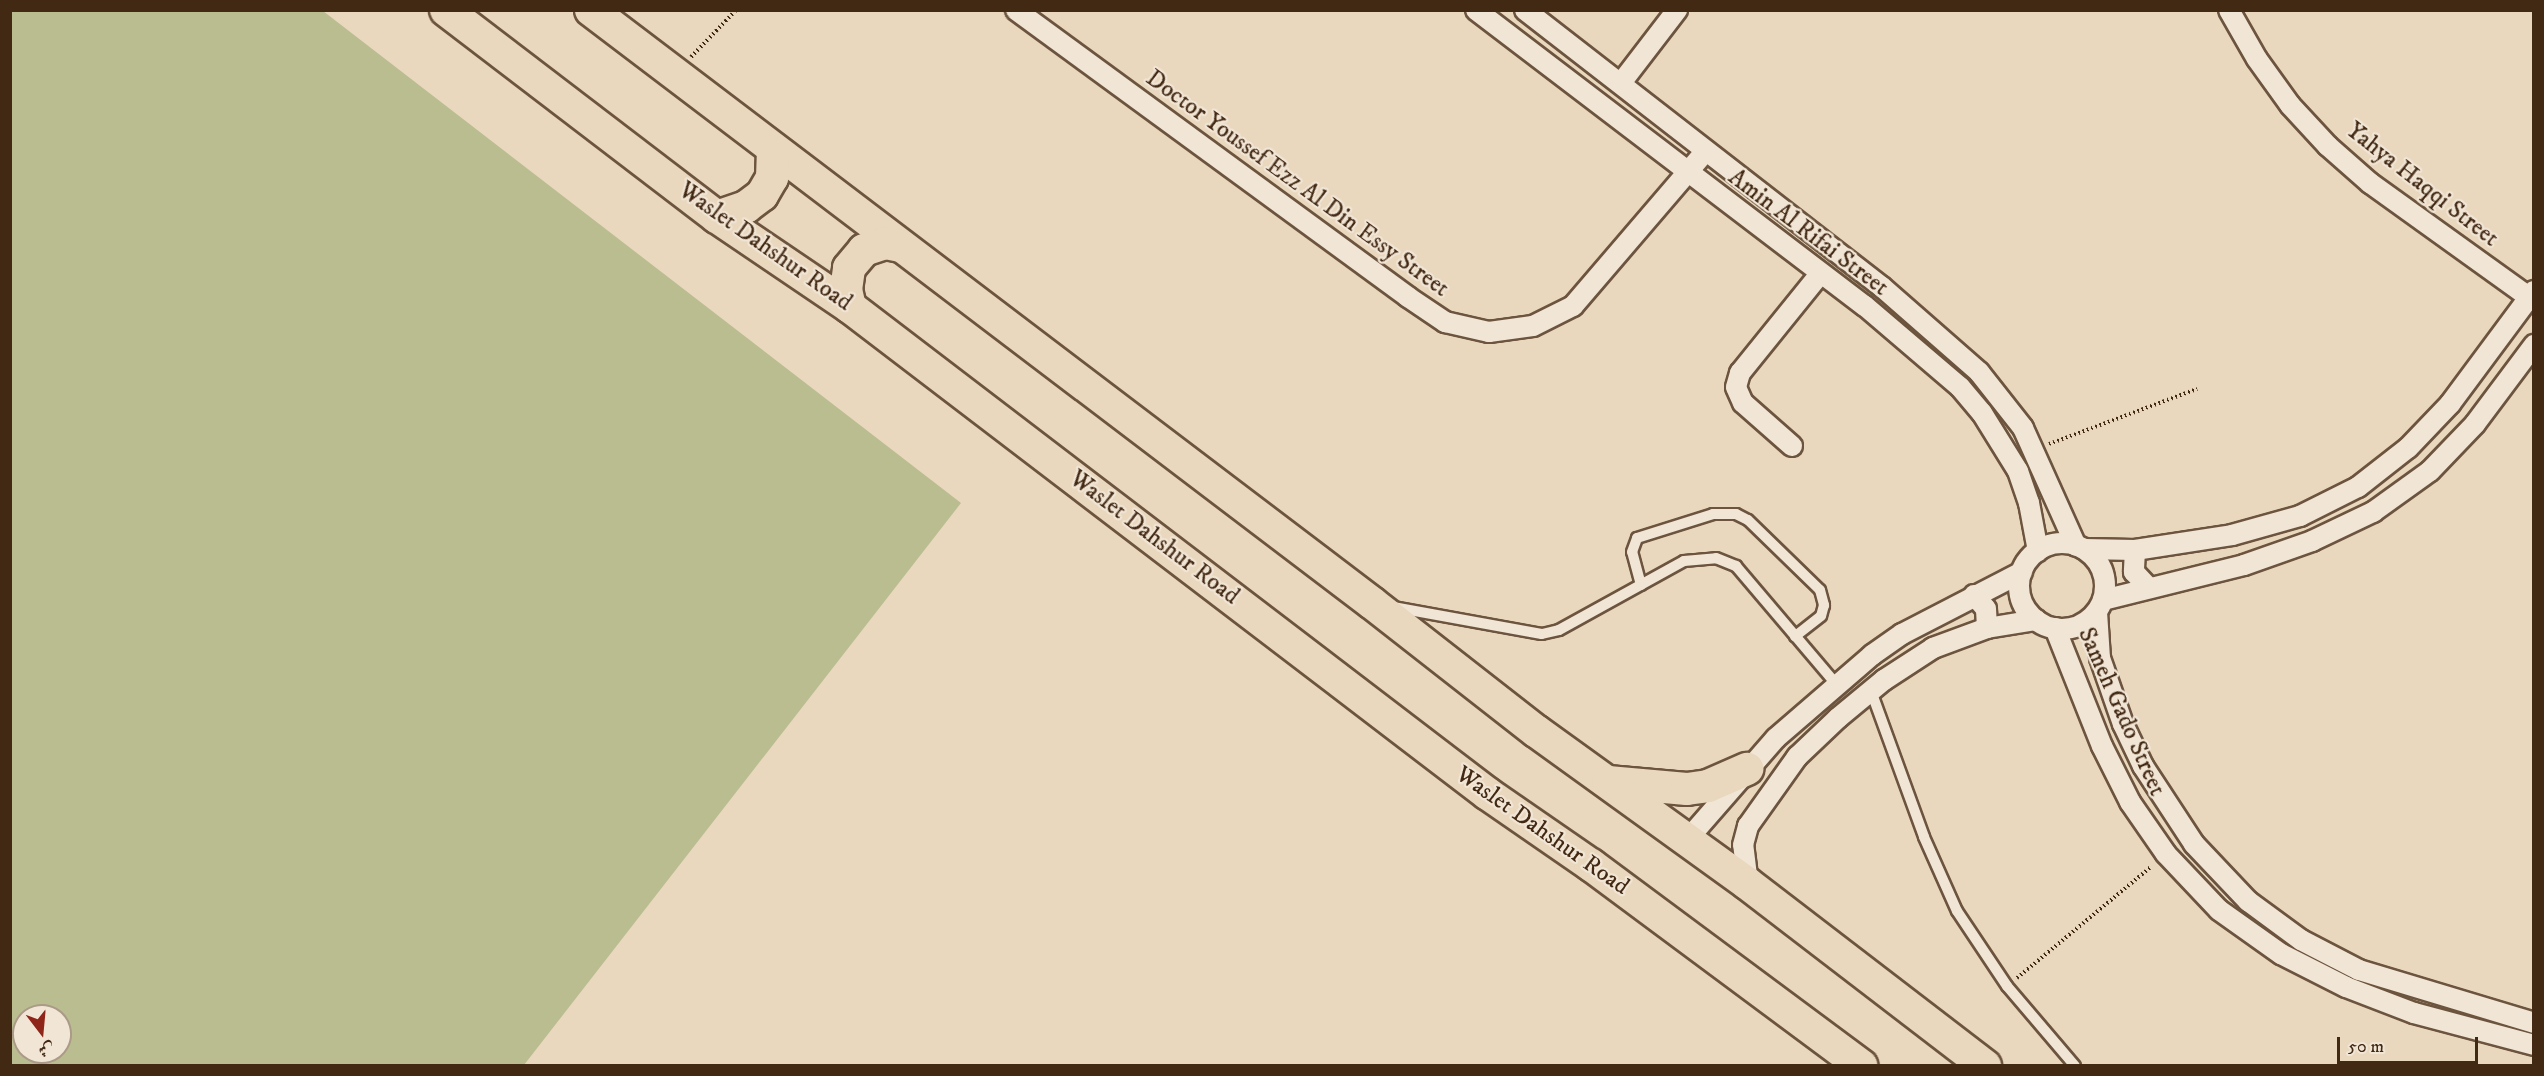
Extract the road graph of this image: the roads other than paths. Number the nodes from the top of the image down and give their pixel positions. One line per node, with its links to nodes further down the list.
1 (446, 10): 12 (main road, Waslet Dahshur Road)
2 (591, 10): 9 (main road)
3 (1016, 10): 11 (street, Doctor Youssef Ezz Al Din Essy Street)
4 (1476, 10): 11 (street, Amin Al Rifai Street)
5 (1525, 10): 8 (street, Amin Al Rifai Street)
6 (1677, 10): 8 (street)
7 (2229, 10): 15 (street, Yahya Haqqi Street)
8 (1621, 83): 10 (street, Amin Al Rifai Street)
9 (773, 151): 12 (main road); 13 (main road)
10 (1706, 151): 11 (street, Doctor Youssef Ezz Al Din Essy Street); 19 (street, Amin Al Rifai Street)
11 (1687, 174): 14 (street, Amin Al Rifai Street)
12 (717, 217): 16 (main road, Waslet Dahshur Road)
13 (900, 246): 16 (main road); 26 (main road)
14 (1820, 274): 18 (street); 21 (street, Amin Al Rifai Street)
15 (2532, 296): 20 (street)
16 (850, 307): 42 (main road, Waslet Dahshur Road)
17 (2534, 345): 24 (street)
18 (1792, 446)
19 (2080, 547): 20 (street); 21 (street); 27 (street)
20 (2135, 550): 24 (street)
21 (2038, 551): 22 (street)
22 (2022, 572): 25 (street); 28 (street)
23 (1641, 585): 26 (lane); 31 (lane); 31 (lane)
24 (2149, 588): 27 (street)
25 (1974, 595): 29 (street); 32 (street)
26 (1372, 603): 37 (main road)
27 (2100, 606): 30 (street); 40 (street, Sameh Gado Street)
28 (2036, 620): 29 (street); 30 (street)
29 (1987, 628): 33 (street)
30 (2055, 628): 41 (street, Sameh Gado Street)
31 (1796, 636): 32 (lane)
32 (1836, 684): 34 (street)
33 (1871, 691): 35 (street); 44 (lane)
34 (1776, 738): 35 (street); 36 (street)
35 (1797, 757): 39 (street)
36 (1747, 769): 37 (main road); 38 (street)
37 (1603, 781): 38 (main road)
38 (1687, 840): 39 (main road)
39 (1748, 884): 43 (main road)
40 (2534, 1023)
41 (2534, 1045)
42 (1862, 1065)
43 (1986, 1065)
44 (2075, 1065)

